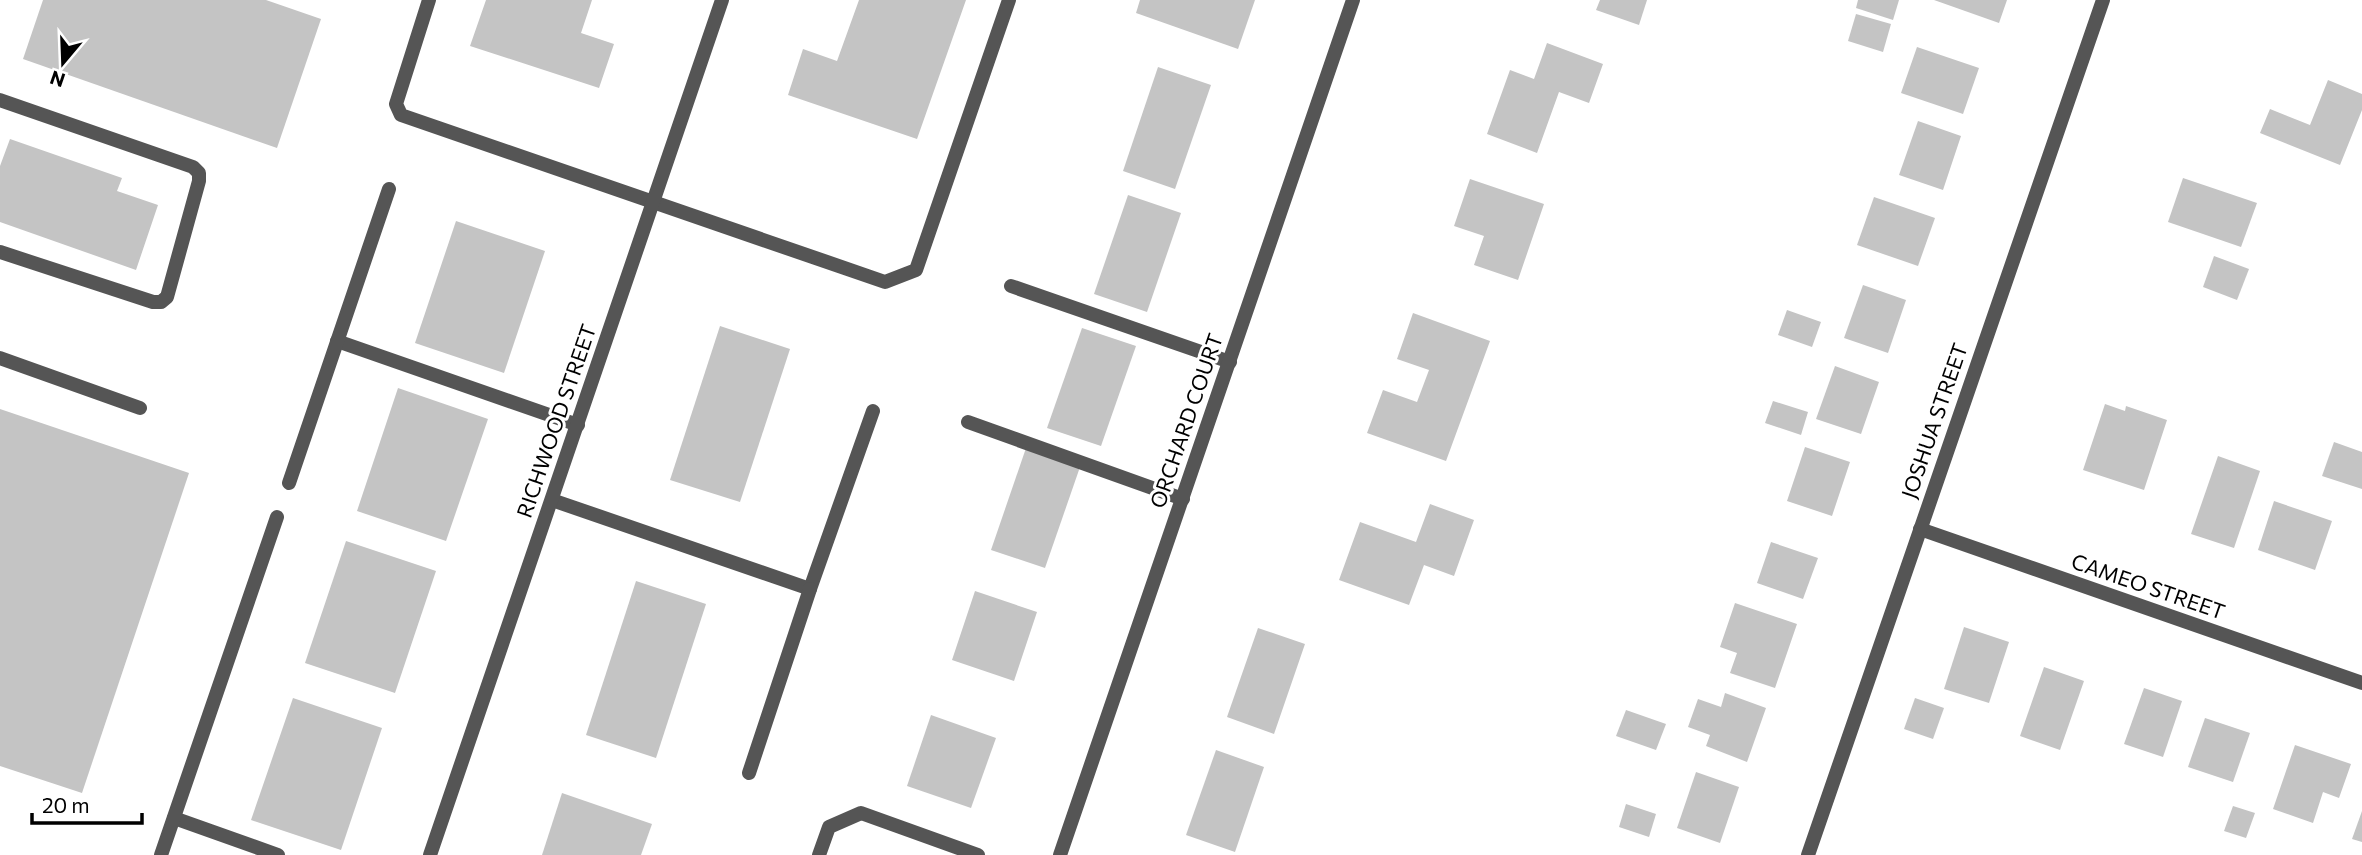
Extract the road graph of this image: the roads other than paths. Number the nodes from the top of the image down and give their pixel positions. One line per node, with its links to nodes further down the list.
1 (429, 0): 8 (street)
2 (722, 0): 8 (street, RICHWOOD STREET)
3 (1009, 0): 8 (street)
4 (1353, 0): 13 (street, ORCHARD COURT)
5 (2103, 0): 22 (street, JOSHUA STREET)
6 (0, 100): 9 (street)
7 (389, 189): 11 (street)
8 (653, 203): 17 (street, RICHWOOD STREET)
9 (0, 252)
10 (1011, 286): 13 (street)
11 (337, 341): 17 (street); 18 (street)
12 (0, 358): 14 (street)
13 (1230, 362): 19 (street, ORCHARD COURT)
14 (140, 408)
15 (873, 411): 23 (street)
16 (968, 422): 19 (street)
17 (578, 425): 20 (street, RICHWOOD STREET)
18 (289, 483)
19 (1182, 499): 32 (street, ORCHARD COURT)
20 (552, 500): 23 (street); 29 (street, RICHWOOD STREET)
21 (277, 517): 26 (street)
22 (1920, 529): 24 (street, CAMEO STREET); 33 (street, JOSHUA STREET)
23 (810, 589): 25 (street)
24 (2362, 683)
25 (749, 773)
26 (174, 818): 27 (street); 28 (street)
27 (161, 855)
28 (278, 855)
29 (430, 855)
30 (819, 855): 31 (street)
31 (978, 855)
32 (1060, 855)
33 (1808, 855)

